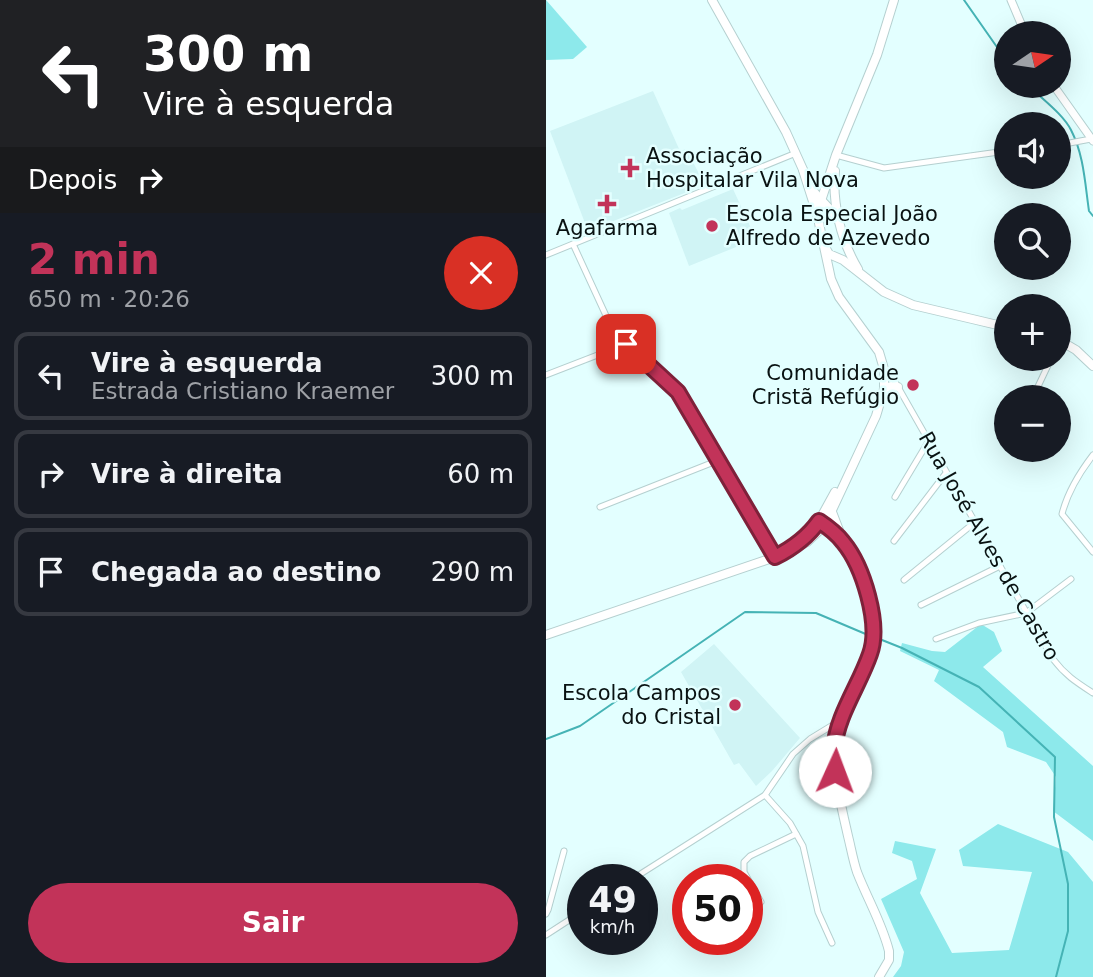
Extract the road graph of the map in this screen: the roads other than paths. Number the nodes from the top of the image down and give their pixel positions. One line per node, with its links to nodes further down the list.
1 (712, 0): 8 (main road)
2 (894, 0): 10 (main road)
3 (1011, 0): 4 (street)
4 (1021, 21)
5 (1062, 98): 6 (street)
6 (1092, 140): 7 (street)
7 (1071, 143)
8 (796, 153): 11 (main road); 16 (street)
9 (994, 153): 10 (street)
10 (836, 155): 12 (main road); 14 (main road)
11 (803, 170): 12 (main road); 13 (main road)
12 (821, 200): 13 (main road); 14 (main road)
13 (817, 214): 17 (main road)
14 (839, 221): 15 (main road)
15 (844, 240): 19 (main road); 21 (main road)
16 (573, 244): 18 (street); 23 (street)
17 (824, 245): 19 (main road); 20 (main road)
18 (546, 255)
19 (838, 257): 20 (main road); 21 (main road)
20 (828, 270): 26 (main road)
21 (861, 274): 22 (main road)
22 (994, 324)
23 (626, 344): 27 (street); 32 (street)
24 (1071, 347): 25 (main road)
25 (1093, 366)
26 (885, 373): 28 (street, Rua José Alves de Castro); 29 (main road)
27 (546, 375)
28 (898, 387): 29 (main road); 30 (street, Rua José Alves de Castro)
29 (884, 389): 33 (main road)
30 (928, 442): 34 (street, Rua José Alves de Castro); 35 (street)
31 (1093, 455): 45 (street)
32 (719, 460): 36 (street); 46 (street)
33 (852, 465): 37 (main road); 38 (main road)
34 (946, 473): 39 (street, Rua José Alves de Castro); 41 (street)
35 (895, 497)
36 (600, 507)
37 (832, 512): 38 (main road); 43 (main road)
38 (822, 523): 40 (main road); 42 (main road); 44 (main road)
39 (974, 523): 47 (street, Rua José Alves de Castro); 49 (street)
40 (838, 536): 42 (main road); 43 (main road)
41 (894, 541)
42 (807, 542): 44 (main road)
43 (845, 544): 55 (main road)
44 (794, 547): 46 (main road)
45 (1093, 552)
46 (775, 557): 52 (main road)
47 (1000, 566): 50 (street); 51 (street, Rua José Alves de Castro)
48 (1071, 579): 51 (street)
49 (904, 580)
50 (921, 605)
51 (1026, 613): 53 (street); 54 (street, Rua José Alves de Castro)
52 (546, 635)
53 (936, 639)
54 (1093, 693)
55 (841, 720): 56 (street); 65 (main road)
56 (765, 795): 57 (street); 59 (street)
57 (796, 834): 60 (street); 64 (street)
58 (564, 851): 61 (street)
59 (656, 864)
60 (744, 864)
61 (546, 914)
62 (567, 921): 63 (street)
63 (546, 934)
64 (832, 943)
65 (878, 977)

